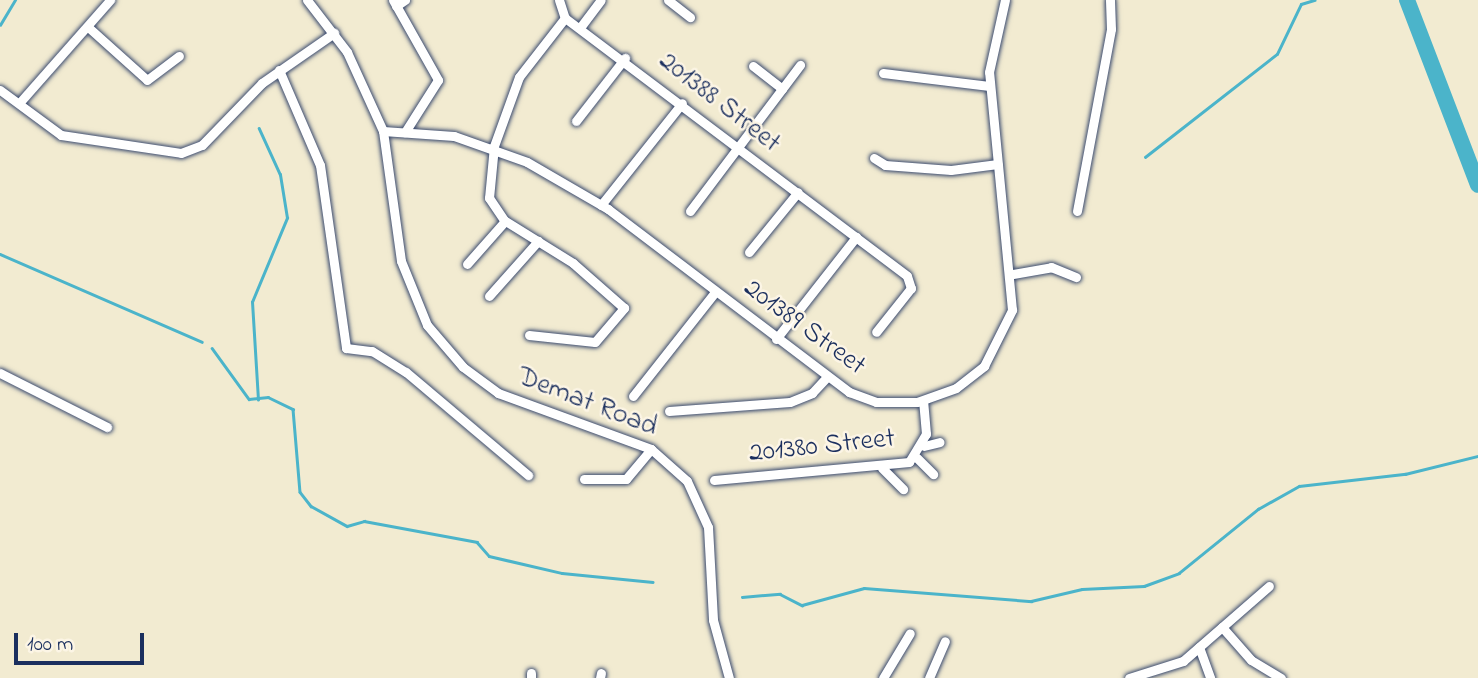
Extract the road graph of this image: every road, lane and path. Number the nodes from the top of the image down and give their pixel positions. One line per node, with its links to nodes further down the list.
1 (110, 0): 13 (street)
2 (307, 0): 14 (street, Demat Road)
3 (405, 0): 9 (street)
4 (559, 0): 11 (street)
5 (601, 0): 12 (street)
6 (668, 0): 10 (street)
7 (1005, 0): 21 (street, 201389 Street)
8 (1110, 0): 36 (street)
9 (394, 3): 28 (street)
10 (690, 17)
11 (565, 18): 12 (street, 201388 Street); 29 (street)
12 (582, 25): 16 (street, 201388 Street)
13 (88, 27): 15 (street); 24 (street)
14 (334, 33): 19 (street); 27 (street, Demat Road)
15 (178, 56)
16 (625, 58): 25 (street, 201388 Street); 26 (street)
17 (800, 65): 22 (street)
18 (753, 66): 22 (street)
19 (279, 70): 24 (street); 61 (street)
20 (883, 73): 21 (street)
21 (989, 86): 32 (street, 201389 Street)
22 (782, 89): 30 (street)
23 (0, 90): 24 (street)
24 (21, 100)
25 (682, 103): 30 (street, 201388 Street); 34 (street)
26 (576, 121)
27 (383, 131): 28 (street, 201389 Street); 57 (street, Demat Road)
28 (405, 132): 29 (street, 201389 Street)
29 (494, 146): 34 (street, 201389 Street); 37 (street)
30 (740, 147): 33 (street, 201388 Street); 35 (street)
31 (874, 158): 32 (street)
32 (998, 164): 42 (street, 201389 Street)
33 (798, 192): 38 (street, 201388 Street); 40 (street)
34 (601, 205): 44 (street, 201389 Street)
35 (690, 211)
36 (1077, 211)
37 (505, 221): 39 (street); 41 (street)
38 (856, 237): 46 (street, 201388 Street); 48 (street)
39 (538, 241): 45 (street); 47 (street)
40 (750, 252)
41 (467, 264)
42 (1013, 274): 43 (street); 52 (street, 201389 Street)
43 (1076, 277)
44 (715, 292): 48 (street, 201389 Street); 51 (street)
45 (489, 296)
46 (876, 332)
47 (529, 335)
48 (776, 339): 50 (street, 201389 Street)
49 (0, 373): 54 (street)
50 (827, 377): 52 (street, 201389 Street); 53 (street)
51 (633, 396)
52 (923, 401): 56 (street, 201380 Street)
53 (669, 411)
54 (107, 426)
55 (940, 442): 56 (street)
56 (923, 446): 58 (street, 201380 Street)
57 (651, 449): 62 (street); 71 (street, Demat Road)
58 (917, 458): 59 (street, 201380 Street); 60 (street)
59 (881, 468): 63 (street, 201380 Street); 64 (street)
60 (933, 474)
61 (528, 475)
62 (584, 479)
63 (714, 480)
64 (903, 489)
65 (1269, 586): 66 (street)
66 (1222, 627): 69 (street); 76 (street)
67 (910, 633): 72 (street)
68 (945, 642): 73 (street)
69 (1199, 647): 70 (street); 75 (street)
70 (1143, 676): 74 (street)
71 (729, 678)
72 (883, 678)
73 (929, 678)
74 (1129, 678)
75 (1210, 678)
76 (1281, 678)

